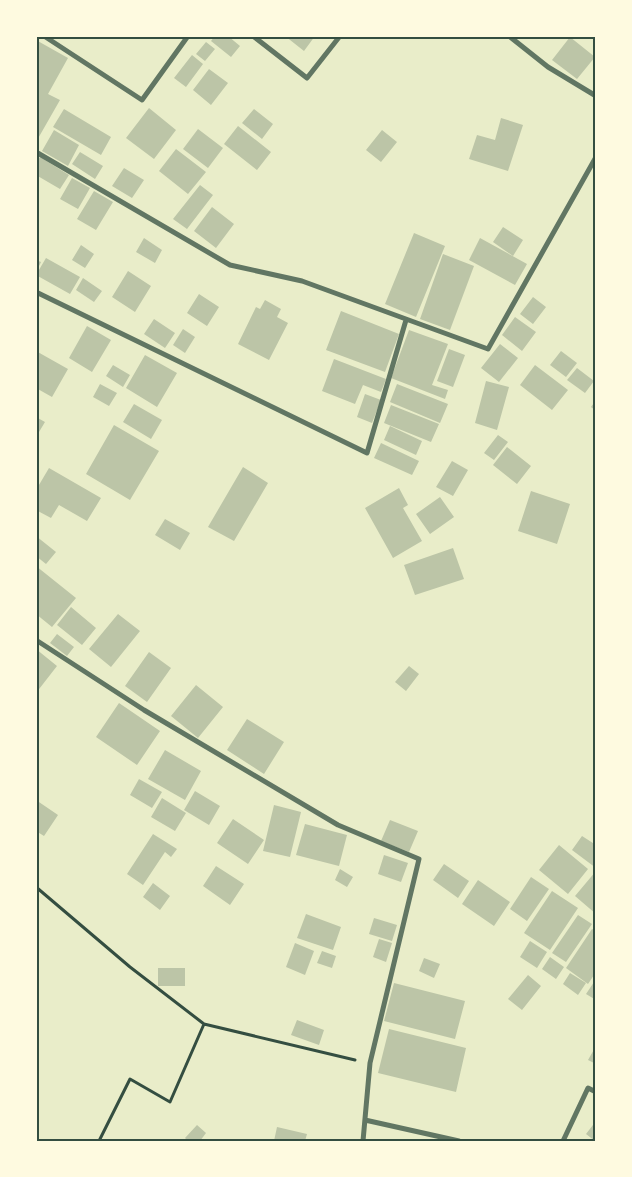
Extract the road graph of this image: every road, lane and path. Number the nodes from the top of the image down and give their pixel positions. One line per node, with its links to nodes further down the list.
1 (44, 36): 2 (street)
2 (188, 36)
3 (253, 36): 4 (street)
4 (340, 36)
5 (509, 36): 6 (street)
6 (596, 96)
7 (36, 152): 10 (street)
8 (596, 157): 10 (street)
9 (36, 292): 10 (street)
10 (406, 320)
11 (36, 640): 14 (street)
12 (36, 887): 13 (path)
13 (204, 1024): 14 (path); 17 (path)
14 (370, 1063): 16 (street)
15 (596, 1092): 20 (street)
16 (365, 1120): 18 (street); 19 (street)
17 (99, 1141)
18 (363, 1141)
19 (459, 1141)
20 (563, 1141)

